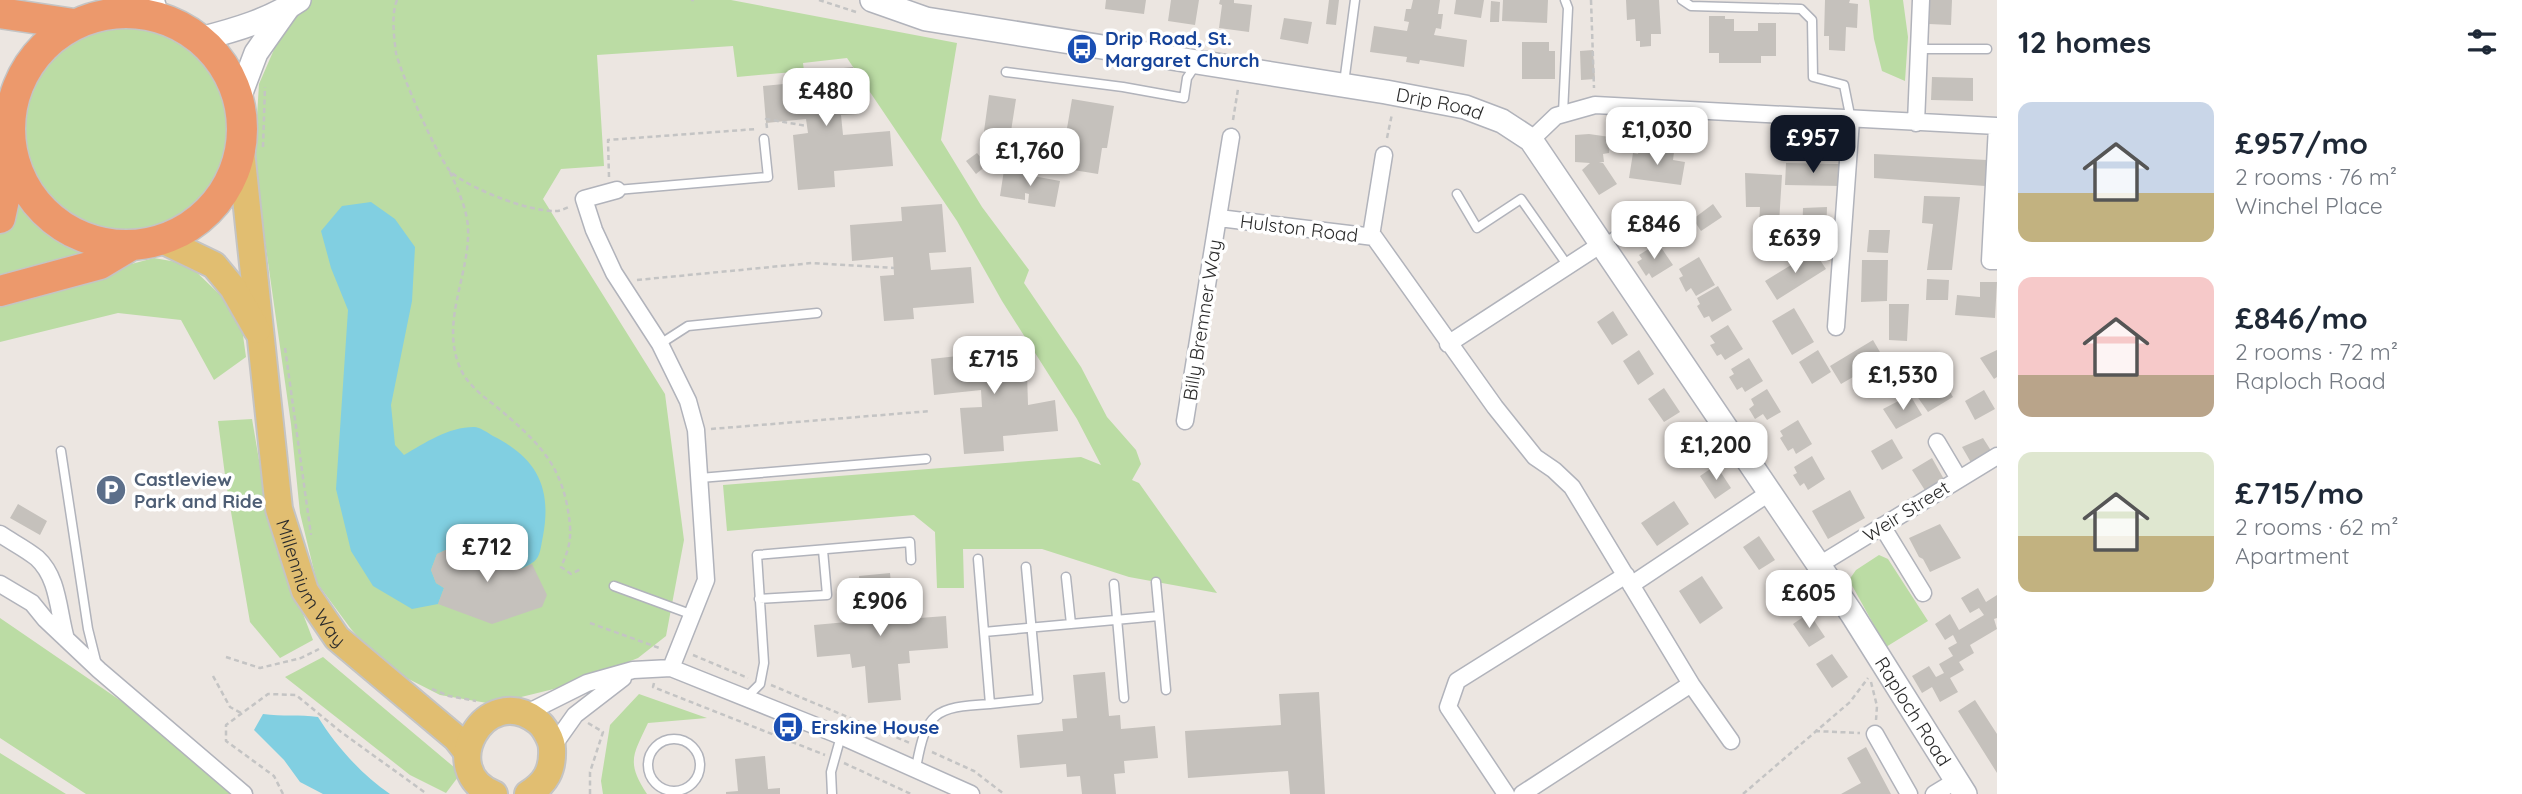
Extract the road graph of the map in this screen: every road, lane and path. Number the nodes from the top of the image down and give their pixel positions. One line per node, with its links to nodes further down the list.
1 (397, 0): 37 (path)
2 (872, 0): 17 (street, Drip Road)
3 (1355, 0): 21 (lane)
4 (1565, 0): 26 (lane)
5 (1591, 0): 25 (path)
6 (1682, 0): 9 (lane)
7 (1921, 0): 15 (street)
8 (293, 4): 14 (street); 23 (street)
9 (1801, 5): 27 (lane)
10 (120, 6): 11 (highway); 13 (highway)
11 (158, 9): 14 (highway)
12 (0, 13): 13 (highway)
13 (74, 24): 24 (highway)
14 (200, 38): 23 (highway)
15 (1919, 49): 16 (lane); 28 (street)
16 (1987, 49)
17 (1197, 63): 18 (street, Drip Road); 19 (lane)
18 (1241, 70): 21 (street, Drip Road); 31 (path)
19 (1006, 72)
20 (266, 83): 34 (path)
21 (1344, 86): 22 (street, Drip Road)
22 (1396, 94): 33 (street, Drip Road); 35 (path)
23 (239, 98): 34 (highway)
24 (5, 101): 36 (highway)
25 (1595, 105): 26 (street); 27 (street)
26 (1563, 113): 33 (street)
27 (1851, 120): 28 (street); 54 (street)
28 (1916, 122): 30 (street)
29 (807, 126): 38 (path)
30 (1997, 126): 48 (street)
31 (1231, 137): 43 (street, Billy Bremner Way)
32 (764, 139): 38 (lane)
33 (1531, 140): 46 (street, Raploch Road)
34 (252, 153): 45 (highway); 55 (main road, Millennium Way)
35 (1384, 155): 44 (street)
36 (13, 158): 42 (highway); 47 (highway)
37 (450, 172): 40 (path); 76 (path)
38 (613, 190): 40 (street)
39 (1457, 194): 49 (lane)
40 (584, 199): 51 (street)
41 (1644, 215): 46 (lane)
42 (0, 218)
43 (1219, 218): 44 (street, Hulston Road); 59 (street, Billy Bremner Way)
44 (1371, 236): 57 (street, Hulston Road)
45 (162, 240): 47 (highway); 55 (main road, Millennium Way)
46 (1600, 245): 49 (street); 67 (street, Raploch Road)
47 (130, 246): 52 (highway)
48 (1997, 261)
49 (1568, 266): 57 (street)
50 (894, 268): 51 (path)
51 (620, 282): 56 (street)
52 (0, 291)
53 (817, 313): 56 (lane)
54 (1836, 327)
55 (274, 342): 70 (path); 92 (main road, Millennium Way)
56 (660, 344): 60 (street)
57 (1448, 344): 78 (street, Hulston Road)
58 (931, 411): 60 (path)
59 (1185, 421)
60 (696, 430): 65 (street)
61 (1937, 442): 66 (street, Weir Street)
62 (61, 451): 97 (lane)
63 (1997, 456): 66 (street, Weir Street)
64 (926, 459): 65 (lane)
65 (700, 478): 85 (street)
66 (1959, 479): 68 (street, Weir Street)
67 (1769, 493): 74 (street, Raploch Road); 78 (street)
68 (1882, 526): 74 (street, Weir Street); 83 (street)
69 (0, 534): 93 (street)
70 (313, 544)
71 (823, 550): 73 (lane); 84 (lane); 84 (lane)
72 (978, 559): 91 (lane)
73 (911, 560)
74 (1819, 565): 119 (street, Raploch Road)
75 (1026, 567): 90 (lane)
76 (581, 569)
77 (1066, 577): 89 (lane)
78 (1629, 580): 101 (street, Hulston Road); 130 (street)
79 (1156, 582): 86 (lane)
80 (0, 584): 93 (street)
81 (1114, 584): 87 (lane)
82 (614, 586): 85 (lane)
83 (1923, 593)
84 (759, 599): 100 (lane)
85 (693, 615): 94 (street)
86 (1159, 616): 87 (lane); 102 (lane)
87 (1117, 620): 89 (lane); 105 (lane)
88 (590, 623): 94 (path)
89 (1070, 624): 90 (lane)
90 (1031, 627): 91 (lane); 106 (lane)
91 (984, 632): 106 (lane)
92 (337, 639): 95 (path); 103 (main road, Millennium Way)
93 (67, 641): 97 (street)
94 (678, 651): 96 (street); 100 (path)
95 (226, 657)
96 (665, 668): 98 (street); 104 (street); 116 (path)
97 (99, 670): 122 (street)
98 (633, 670): 109 (street); 118 (street)
99 (214, 676): 108 (path)
100 (760, 684): 104 (lane); 114 (path)
101 (1691, 684): 113 (street, Hulston Road); 131 (street)
102 (1166, 690)
103 (421, 695): 107 (path); 107 (main road, Millennium Way); 115 (main road, Millennium Way)
104 (746, 698): 112 (street)
105 (1124, 698)
106 (990, 704): 114 (lane)
107 (483, 712): 109 (main road); 115 (main road)
108 (240, 713): 123 (path); 124 (path)
109 (525, 714): 118 (main road)
110 (1815, 731): 111 (path); 111 (path); 132 (path)
111 (1875, 734): 133 (street)
112 (841, 736): 116 (lane); 117 (street)
113 (1731, 741)
114 (920, 747): 117 (lane); 129 (path)
115 (467, 752): 120 (main road)
116 (834, 759): 126 (lane); 127 (path)
117 (916, 768): 128 (street)
118 (554, 770): 125 (main road)
119 (1961, 787): 134 (street)
120 (479, 789)
121 (669, 792): 121 (lane)
122 (244, 794)
123 (283, 794)
124 (427, 794)
125 (528, 794)
126 (832, 794)
127 (911, 794)
128 (971, 794)
129 (1004, 794)
130 (1506, 794)
131 (1522, 794)
132 (1743, 794)
133 (1909, 794)
134 (1934, 794)

